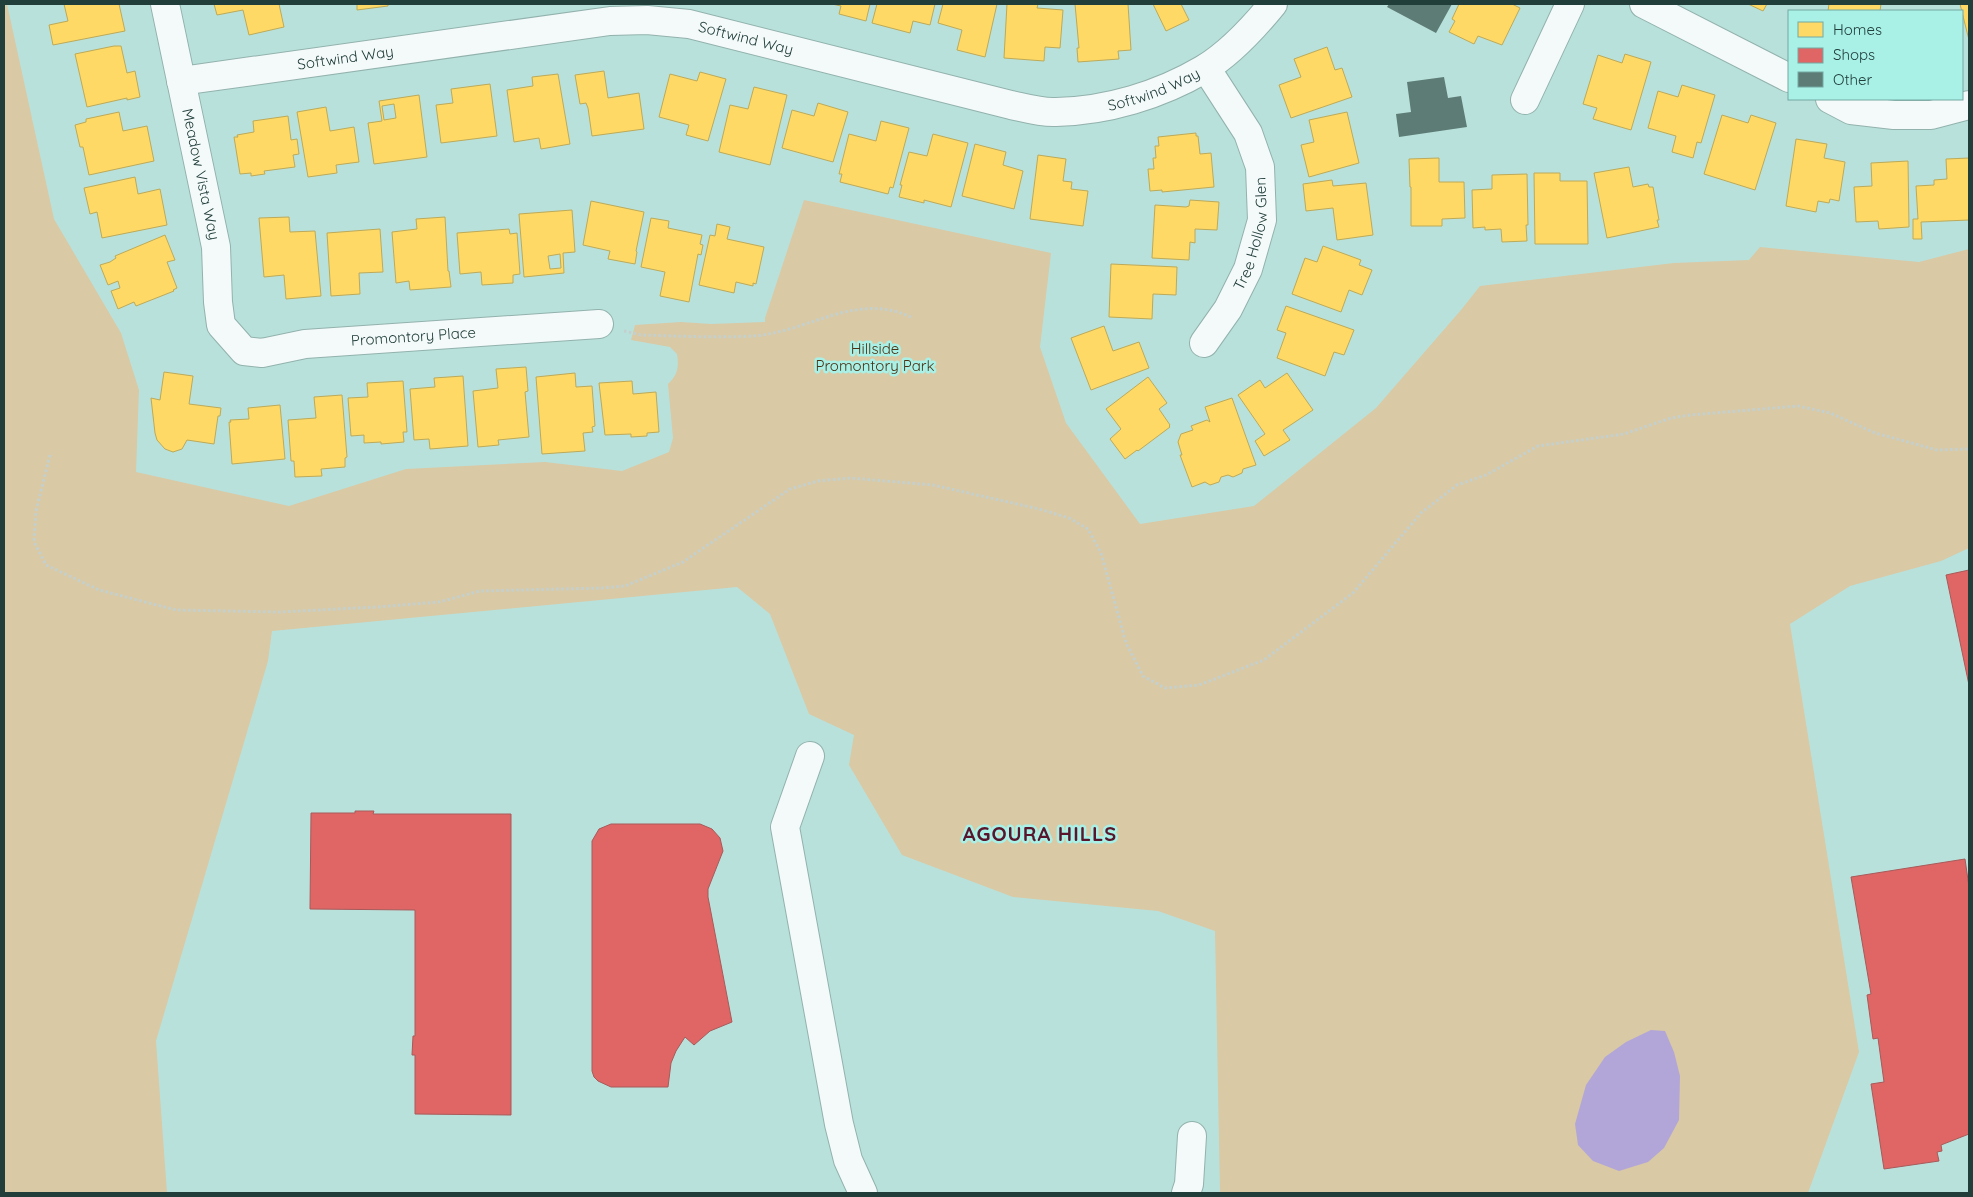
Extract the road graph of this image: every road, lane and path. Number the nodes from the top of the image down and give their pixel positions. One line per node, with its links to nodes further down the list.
1 (165, 4): 7 (street, Meadow Vista Way)
2 (1273, 4): 5 (street, Softwind Way)
3 (1570, 4): 8 (street)
4 (1644, 4): 6 (street)
5 (1206, 68): 7 (street, Softwind Way); 14 (street, Tree Hollow Glen)
6 (1788, 77)
7 (181, 81): 13 (street, Meadow Vista Way)
8 (1524, 100)
9 (1832, 100): 10 (street)
10 (1969, 105)
11 (911, 317): 12 (path)
12 (599, 324): 13 (street, Promontory Place)
13 (234, 341)
14 (1204, 343)
15 (1969, 449): 16 (path)
16 (50, 455)
17 (810, 756): 19 (street)
18 (1192, 1136): 20 (street)
19 (863, 1193)
20 (1186, 1193)

